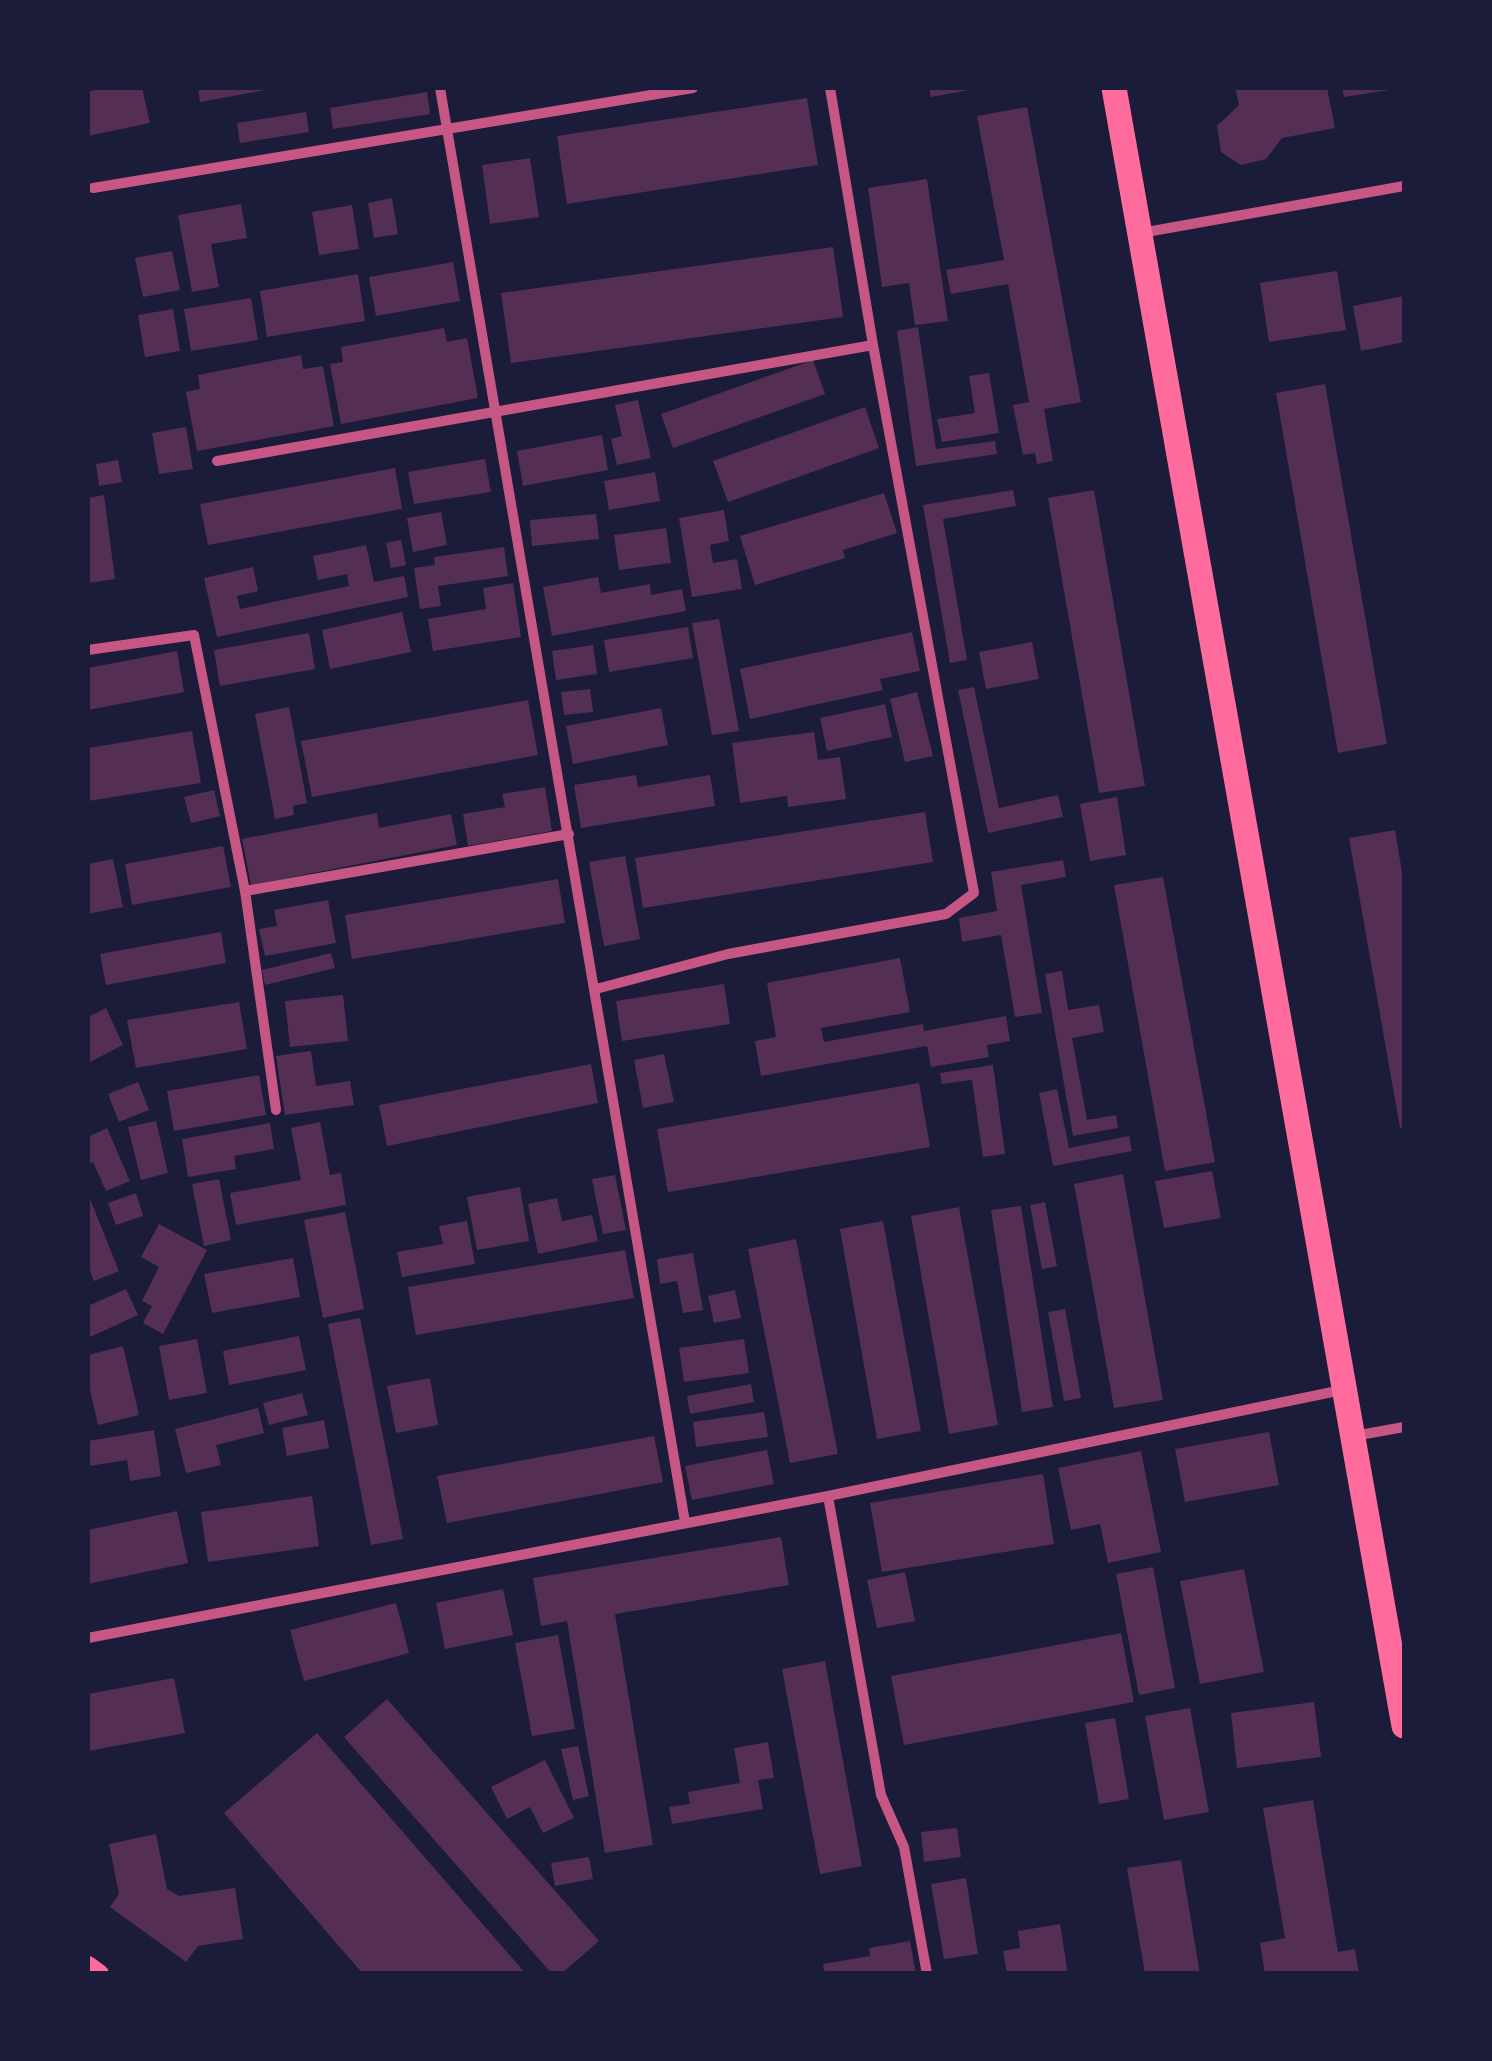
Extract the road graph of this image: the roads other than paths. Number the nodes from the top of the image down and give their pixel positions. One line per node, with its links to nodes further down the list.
1 (440, 88): 5 (street)
2 (693, 88): 5 (street)
3 (830, 88): 9 (street)
4 (1114, 88): 8 (main road)
5 (446, 129): 7 (street); 10 (street)
6 (1404, 186): 8 (street)
7 (93, 188)
8 (1140, 233): 17 (main road)
9 (873, 345): 10 (street); 15 (street)
10 (494, 413): 11 (street); 13 (street)
11 (217, 461)
12 (88, 650): 14 (street)
13 (568, 834): 14 (street); 15 (street)
14 (244, 891): 16 (street)
15 (596, 989): 21 (street)
16 (276, 1110)
17 (1344, 1389): 19 (main road); 20 (street)
18 (1404, 1427): 19 (street)
19 (1353, 1436): 23 (main road)
20 (828, 1496): 21 (street); 26 (street)
21 (685, 1522): 22 (street)
22 (88, 1638)
23 (1404, 1726)
24 (88, 1966): 25 (main road)
25 (99, 1974)
26 (928, 1974)

